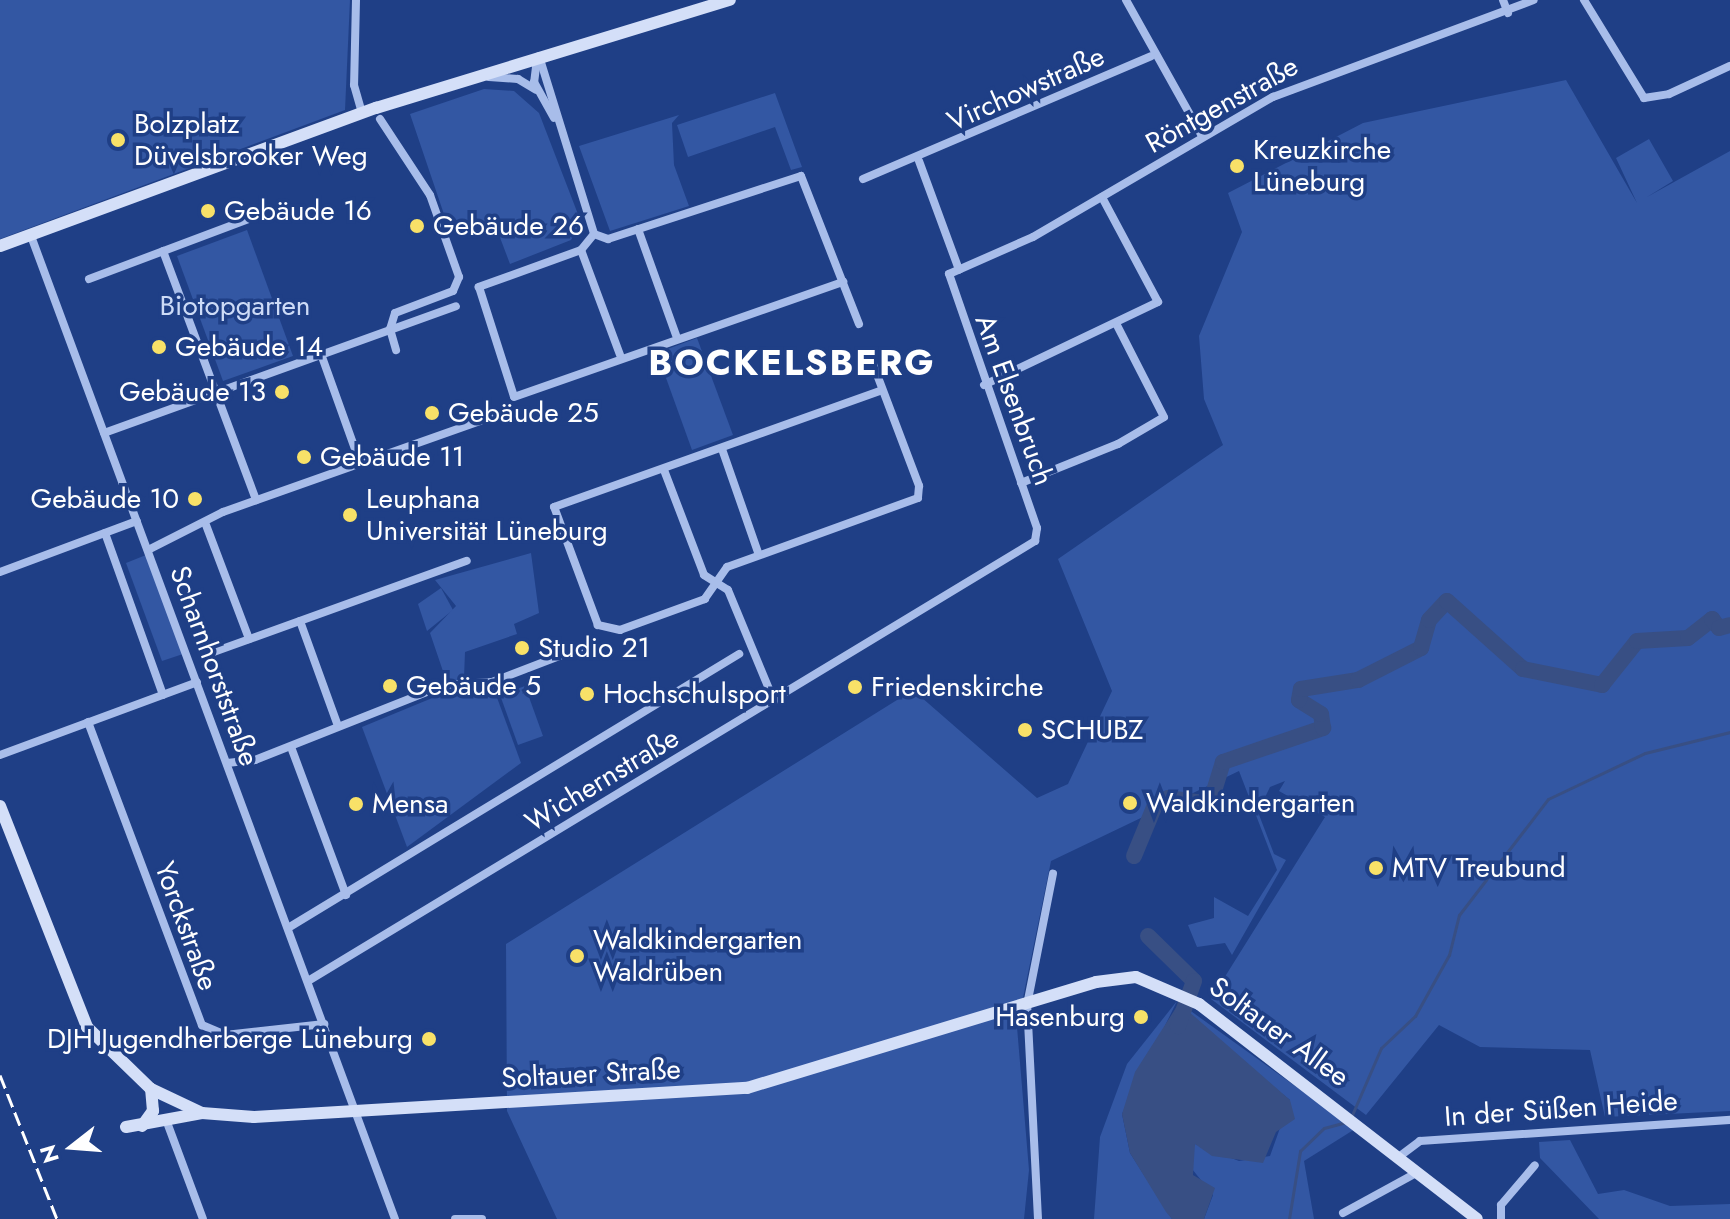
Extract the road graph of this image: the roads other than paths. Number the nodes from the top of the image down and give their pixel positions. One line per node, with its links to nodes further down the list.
1 (730, 0): 8 (street)
2 (1126, 0): 9 (street)
3 (1503, 0): 7 (street)
4 (1534, 0): 7 (street, Röntgenstraße)
5 (1584, 0): 10 (street)
6 (357, 2): 13 (street)
7 (1508, 13): 16 (street, Röntgenstraße)
8 (539, 56): 11 (street); 12 (street); 15 (street)
9 (1151, 56): 16 (street); 17 (street, Virchowstraße)
10 (1730, 66)
11 (473, 76): 12 (street); 13 (street)
12 (539, 93): 15 (street)
13 (362, 113): 23 (street)
14 (380, 119): 31 (street)
15 (561, 129): 22 (street)
16 (1202, 136): 19 (street, Röntgenstraße)
17 (919, 161): 18 (street, Virchowstraße); 27 (street)
18 (863, 179)
19 (1102, 197): 27 (street, Röntgenstraße); 35 (street)
20 (257, 216): 26 (street)
21 (638, 229): 22 (street); 30 (street); 37 (street)
22 (594, 234): 25 (street)
23 (31, 236): 24 (street); 46 (street, Scharnhorststraße)
24 (0, 246)
25 (581, 250): 32 (street); 40 (street)
26 (163, 251): 28 (street); 44 (street)
27 (959, 270): 29 (street, Röntgenstraße)
28 (89, 279)
29 (947, 280): 42 (street, Am Elsenbruch)
30 (843, 282): 34 (street); 37 (street)
31 (458, 285): 32 (street); 36 (street)
32 (479, 287): 40 (street)
33 (456, 306): 36 (street)
34 (859, 324)
35 (1117, 325): 42 (street); 50 (street)
36 (390, 329): 38 (street); 39 (street)
37 (676, 335): 40 (street)
38 (396, 350)
39 (321, 354): 44 (street); 48 (street)
40 (620, 355)
41 (870, 356): 43 (street)
42 (984, 385): 50 (street, Am Elsenbruch)
43 (882, 390): 47 (street); 57 (street)
44 (215, 392): 46 (street); 51 (street)
45 (502, 413): 48 (street)
46 (104, 433): 52 (street, Scharnhorststraße)
47 (722, 449): 49 (street); 57 (street)
48 (360, 463): 51 (street)
49 (664, 470): 60 (street); 60 (street)
50 (1021, 483): 55 (street, Am Elsenbruch)
51 (256, 500): 53 (street)
52 (137, 521): 54 (street); 56 (street, Scharnhorststraße)
53 (206, 525): 56 (street); 62 (street)
54 (105, 533): 59 (street); 67 (street, Scharnhorststraße)
55 (1038, 536): 68 (street, Wichernstraße)
56 (148, 550): 66 (street, Scharnhorststraße)
57 (759, 555): 60 (street)
58 (467, 561): 61 (street)
59 (0, 572)
60 (716, 583): 68 (street)
61 (300, 621): 62 (street); 70 (street)
62 (249, 639): 64 (street)
63 (588, 645): 70 (street)
64 (208, 654)
65 (739, 654): 76 (street)
66 (197, 682): 67 (street); 73 (street, Scharnhorststraße)
67 (163, 695): 69 (street)
68 (774, 701): 78 (street, Wichernstraße)
69 (88, 722): 72 (street); 80 (street, Yorckstraße)
70 (338, 726): 71 (street)
71 (291, 747): 73 (street); 76 (street)
72 (0, 755)
73 (227, 763): 77 (street, Scharnhorststraße)
74 (0, 806): 81 (street)
75 (1053, 874): 79 (street)
76 (346, 895): 77 (street)
77 (288, 928): 78 (street, Scharnhorststraße)
78 (308, 981): 80 (street, Scharnhorststraße)
79 (1027, 1005): 83 (street, Soltauer Straße); 89 (street, Soltauer Allee); 97 (street)
80 (324, 1024): 83 (street, Scharnhorststraße)
81 (151, 1089): 82 (street); 86 (street)
82 (184, 1107): 84 (street); 86 (street, Soltauer Straße); 87 (street)
83 (356, 1111): 84 (street, Soltauer Straße); 94 (street, Scharnhorststraße)
84 (202, 1113): 87 (street, Soltauer Straße)
85 (1730, 1120): 89 (street, In der Süßen Heide)
86 (143, 1124): 87 (street, Soltauer Straße); 88 (street, Soltauer Straße)
87 (173, 1124): 93 (street)
88 (126, 1127)
89 (1400, 1156): 91 (street, Soltauer Allee)
90 (1535, 1165): 99 (street)
91 (1419, 1171): 92 (street); 98 (street, Soltauer Allee)
92 (1343, 1213)
93 (203, 1219)
94 (395, 1219)
95 (455, 1219): 96 (street)
96 (482, 1219)
97 (1038, 1219)
98 (1477, 1219)
99 (1501, 1219)

